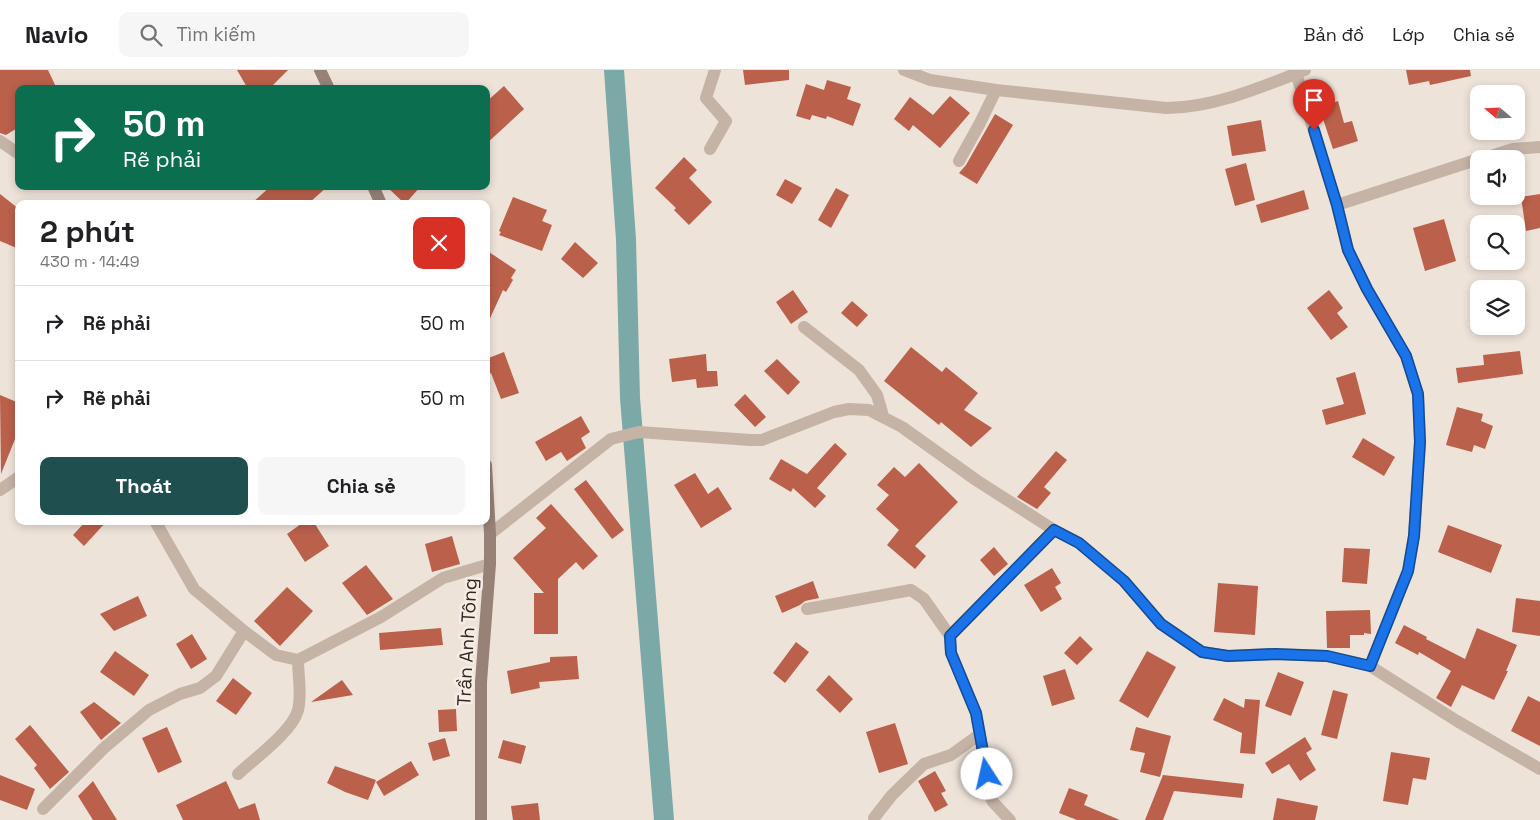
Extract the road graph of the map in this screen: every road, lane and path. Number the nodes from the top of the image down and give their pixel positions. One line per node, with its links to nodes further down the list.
1 (320, 70): 5 (street)
2 (715, 70): 9 (street)
3 (904, 70): 6 (street)
4 (1299, 71): 6 (street); 14 (street)
5 (327, 85)
6 (996, 90): 12 (street)
7 (0, 141): 11 (street)
8 (1540, 147): 10 (street)
9 (710, 149)
10 (1507, 150)
11 (15, 151)
12 (959, 161)
13 (1470, 162): 14 (street)
14 (1337, 205): 28 (street)
15 (804, 327): 16 (street)
16 (883, 416): 21 (street); 22 (street)
17 (15, 480): 18 (street)
18 (0, 490)
19 (157, 525): 25 (street)
20 (489, 525): 22 (street, Trần Anh Tông)
21 (1054, 530): 26 (street); 28 (street)
22 (490, 534): 23 (street, Trần Anh Tông)
23 (490, 564): 27 (street); 34 (street, Trần Anh Tông)
24 (807, 609): 26 (street)
25 (244, 631): 27 (street); 32 (street)
26 (950, 636): 29 (street)
27 (298, 660): 31 (street)
28 (1370, 666): 30 (street)
29 (980, 734): 33 (street); 35 (street)
30 (1540, 769)
31 (238, 774)
32 (43, 809)
33 (874, 818)
34 (481, 820)
35 (1010, 820)

